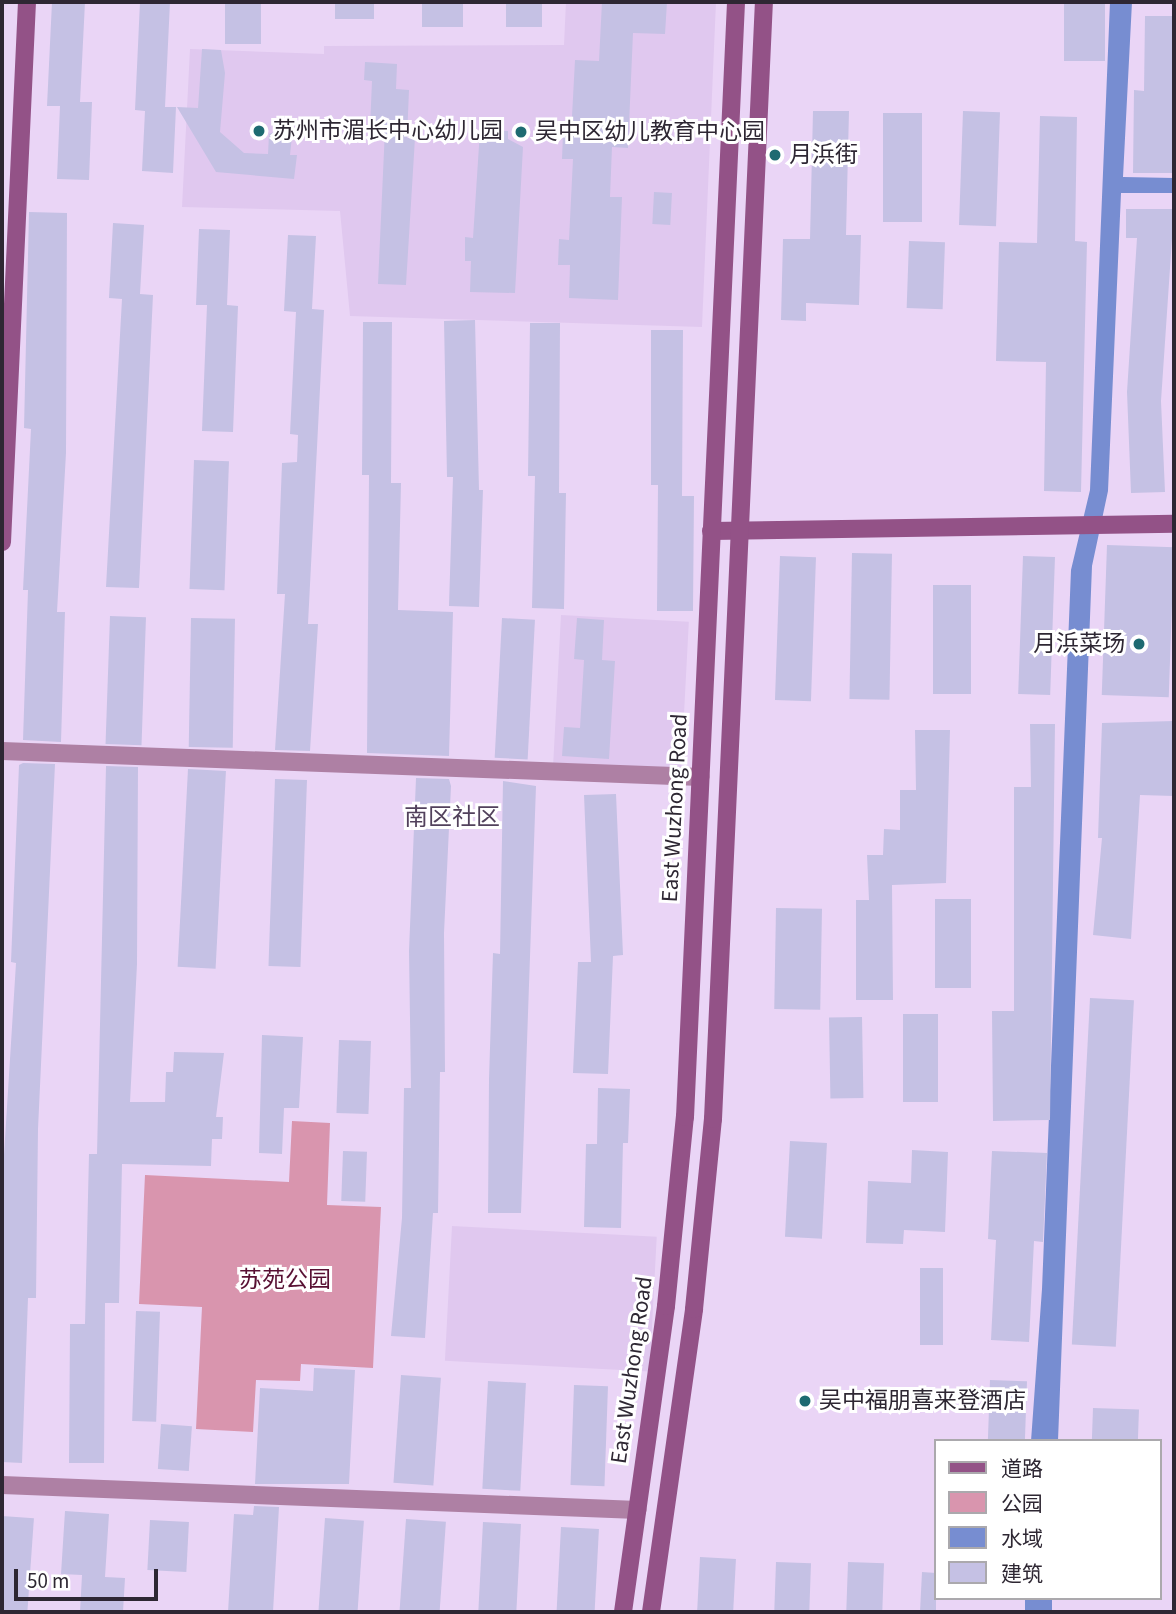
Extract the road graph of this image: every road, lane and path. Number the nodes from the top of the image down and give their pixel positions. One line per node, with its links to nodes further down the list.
1 (27, 2): 7 (main road)
2 (736, 2): 5 (main road, East Wuzhong Road)
3 (764, 2): 6 (main road)
4 (1174, 524): 6 (main road)
5 (711, 531): 6 (main road); 9 (main road, East Wuzhong Road)
6 (739, 532): 13 (main road)
7 (2, 542)
8 (2, 751): 9 (street)
9 (701, 777): 11 (main road, East Wuzhong Road)
10 (2, 1485): 11 (street)
11 (638, 1510): 12 (main road, East Wuzhong Road)
12 (623, 1612)
13 (651, 1612)

